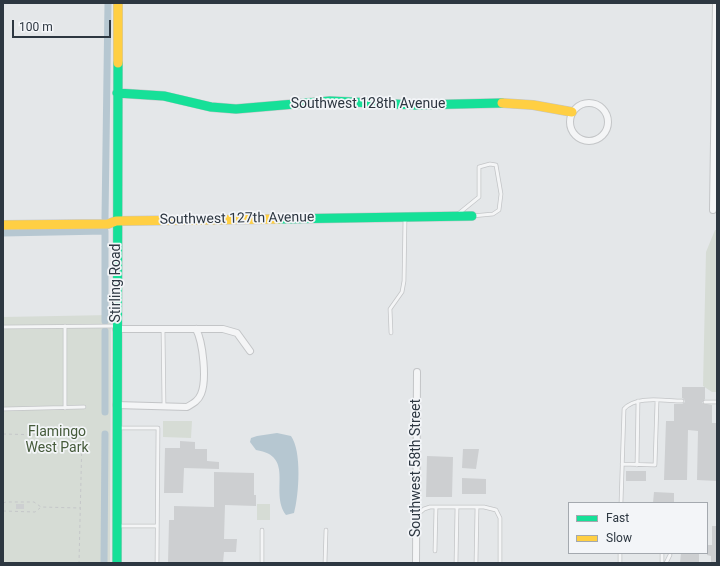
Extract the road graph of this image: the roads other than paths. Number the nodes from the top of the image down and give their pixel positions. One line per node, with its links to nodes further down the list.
1 (118, 3): 4 (street, Stirling Road)
2 (716, 3): 3 (street)
3 (716, 18): 6 (street)
4 (117, 93): 5 (street, Southwest 128th Avenue); 10 (street, Stirling Road)
5 (572, 112): 5 (street)
6 (715, 210)
7 (405, 216): 8 (street, Southwest 127th Avenue); 10 (street, Southwest 127th Avenue); 17 (lane)
8 (457, 216): 9 (street, Southwest 127th Avenue); 9 (lane)
9 (472, 216)
10 (116, 221): 11 (street, Southwest 127th Avenue); 14 (street, Stirling Road)
11 (3, 225)
12 (65, 326): 13 (lane); 14 (lane); 28 (lane)
13 (3, 327)
14 (116, 327): 15 (street); 25 (street, Stirling Road)
15 (162, 329): 16 (street); 26 (lane)
16 (196, 329): 18 (street); 26 (street)
17 (391, 333)
18 (250, 352)
19 (416, 372): 37 (street, Southwest 58th Street)
20 (638, 401): 21 (lane); 31 (lane); 32 (lane)
21 (657, 401): 22 (lane); 32 (lane)
22 (682, 401)
23 (704, 402): 24 (lane)
24 (717, 402)
25 (116, 406): 26 (street); 30 (street, Stirling Road)
26 (164, 406)
27 (84, 407): 28 (lane)
28 (64, 408): 29 (lane)
29 (3, 409)
30 (116, 428): 38 (street, Stirling Road); 39 (lane)
31 (622, 464): 32 (lane); 33 (lane)
32 (637, 465)
33 (621, 502)
34 (436, 507): 35 (lane); 37 (lane); 42 (lane)
35 (457, 507): 36 (lane); 49 (lane)
36 (477, 507): 50 (lane); 51 (lane)
37 (415, 517): 48 (street, Southwest 58th Street)
38 (117, 526): 39 (lane); 44 (street, Stirling Road)
39 (157, 526): 45 (lane)
40 (262, 530): 46 (lane)
41 (326, 530): 47 (lane)
42 (435, 551)
43 (670, 555): 52 (lane)
44 (117, 563)
45 (157, 563)
46 (262, 563)
47 (325, 563)
48 (416, 563)
49 (456, 563)
50 (476, 563)
51 (500, 563)
52 (666, 563)

